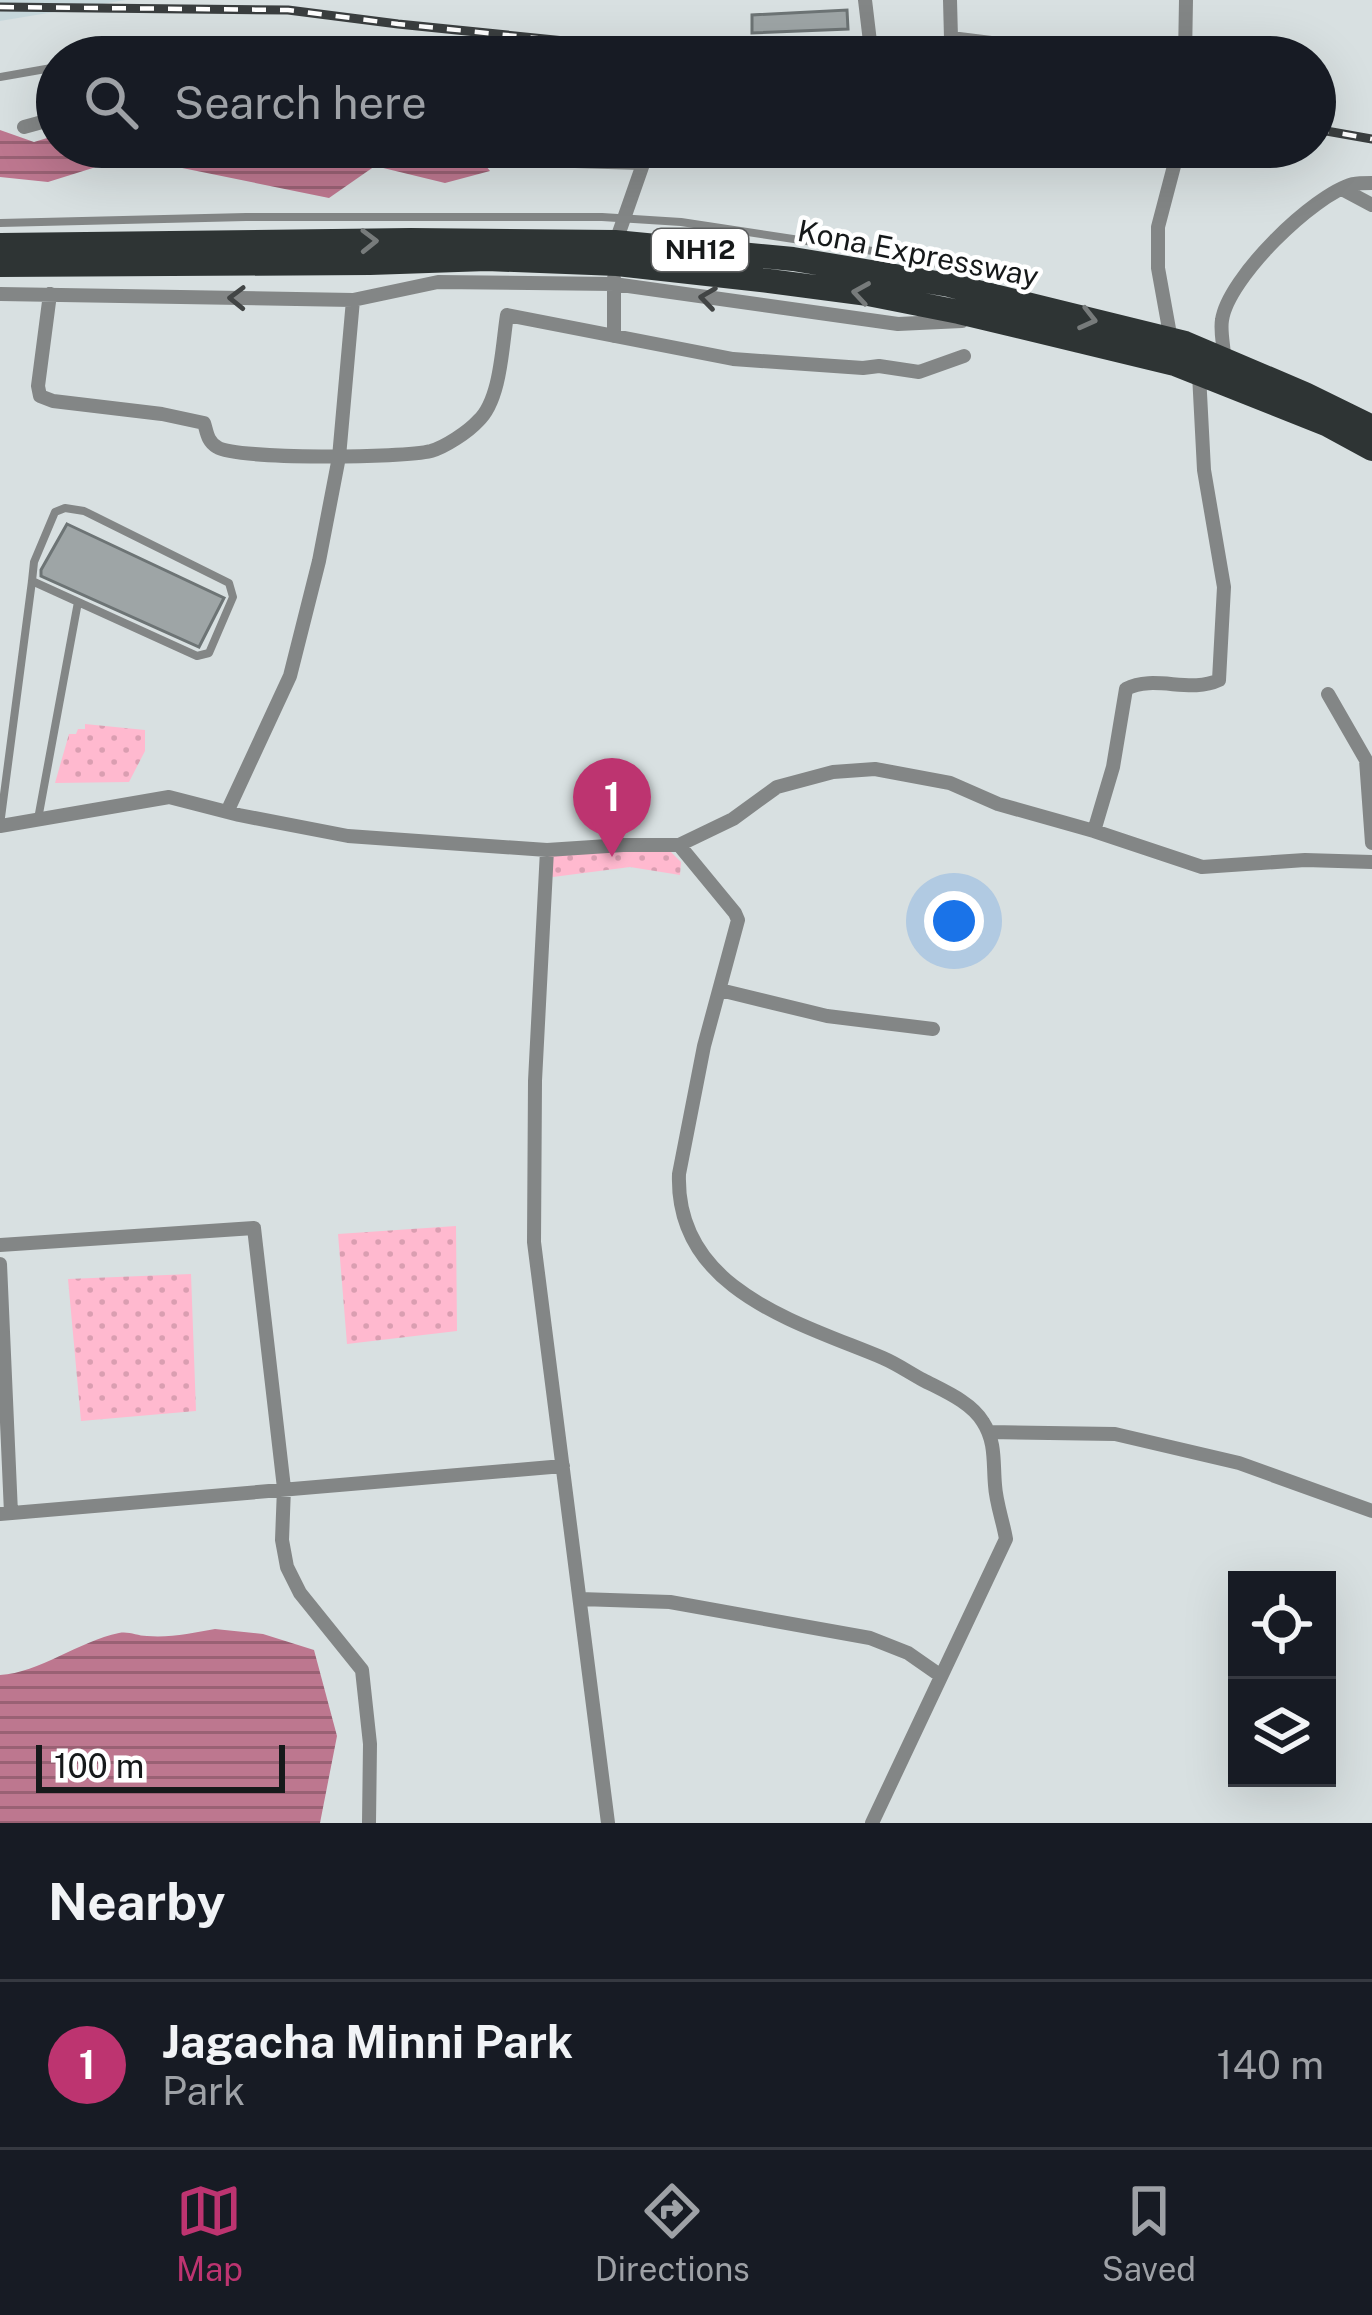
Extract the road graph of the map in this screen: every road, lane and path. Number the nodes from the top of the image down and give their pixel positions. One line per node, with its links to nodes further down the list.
1 (865, 0): 4 (street)
2 (950, 0): 5 (street)
3 (1186, 0): 6 (street)
4 (868, 36)
5 (951, 36)
6 (1185, 36)
7 (36, 71): 8 (lane)
8 (0, 77)
9 (36, 124): 10 (street)
10 (24, 127)
11 (642, 168): 18 (street)
12 (1173, 168): 26 (street)
13 (1372, 183): 14 (street)
14 (1342, 189): 15 (street); 27 (street)
15 (1372, 206)
16 (0, 223): 18 (lane)
17 (0, 244): 18 (highway, Kona Expressway / NH12, one-way to 18)
18 (617, 252): 19 (highway, Kona Expressway / NH12); 22 (street); 23 (highway, Kona Expressway / NH12); 23 (lane); 24 (street)
19 (0, 265)
20 (0, 294): 21 (street)
21 (50, 294): 22 (street, one-way to 21); 30 (street)
22 (352, 300): 30 (street)
23 (992, 307): 26 (highway, Kona Expressway / NH12)
24 (614, 336): 25 (street); 30 (street)
25 (964, 356)
26 (1182, 356): 27 (highway, Kona Expressway / NH12); 29 (highway, Kona Expressway / NH12); 37 (street)
27 (1224, 358): 28 (highway, Kona Expressway / NH12)
28 (1372, 427)
29 (1372, 448)
30 (338, 457): 34 (street)
31 (32, 580): 32 (lane); 32 (lane); 36 (lane)
32 (78, 602): 35 (lane)
33 (1328, 694): 38 (street)
34 (227, 812): 35 (street); 40 (street)
35 (38, 819): 36 (street)
36 (0, 826)
37 (1094, 830): 39 (street); 41 (street)
38 (1372, 843)
39 (679, 845): 40 (street); 42 (street)
40 (547, 850): 47 (street)
41 (1372, 862)
42 (719, 990): 43 (street); 46 (street)
43 (933, 1029)
44 (0, 1245): 48 (street)
45 (0, 1264): 50 (street)
46 (989, 1432): 49 (street); 52 (street)
47 (563, 1466): 48 (street); 51 (street)
48 (284, 1488): 50 (street); 53 (street)
49 (1372, 1510)
50 (5, 1513)
51 (580, 1599): 52 (street); 54 (street)
52 (941, 1676): 55 (street)
53 (369, 1823)
54 (608, 1823)
55 (872, 1823)

